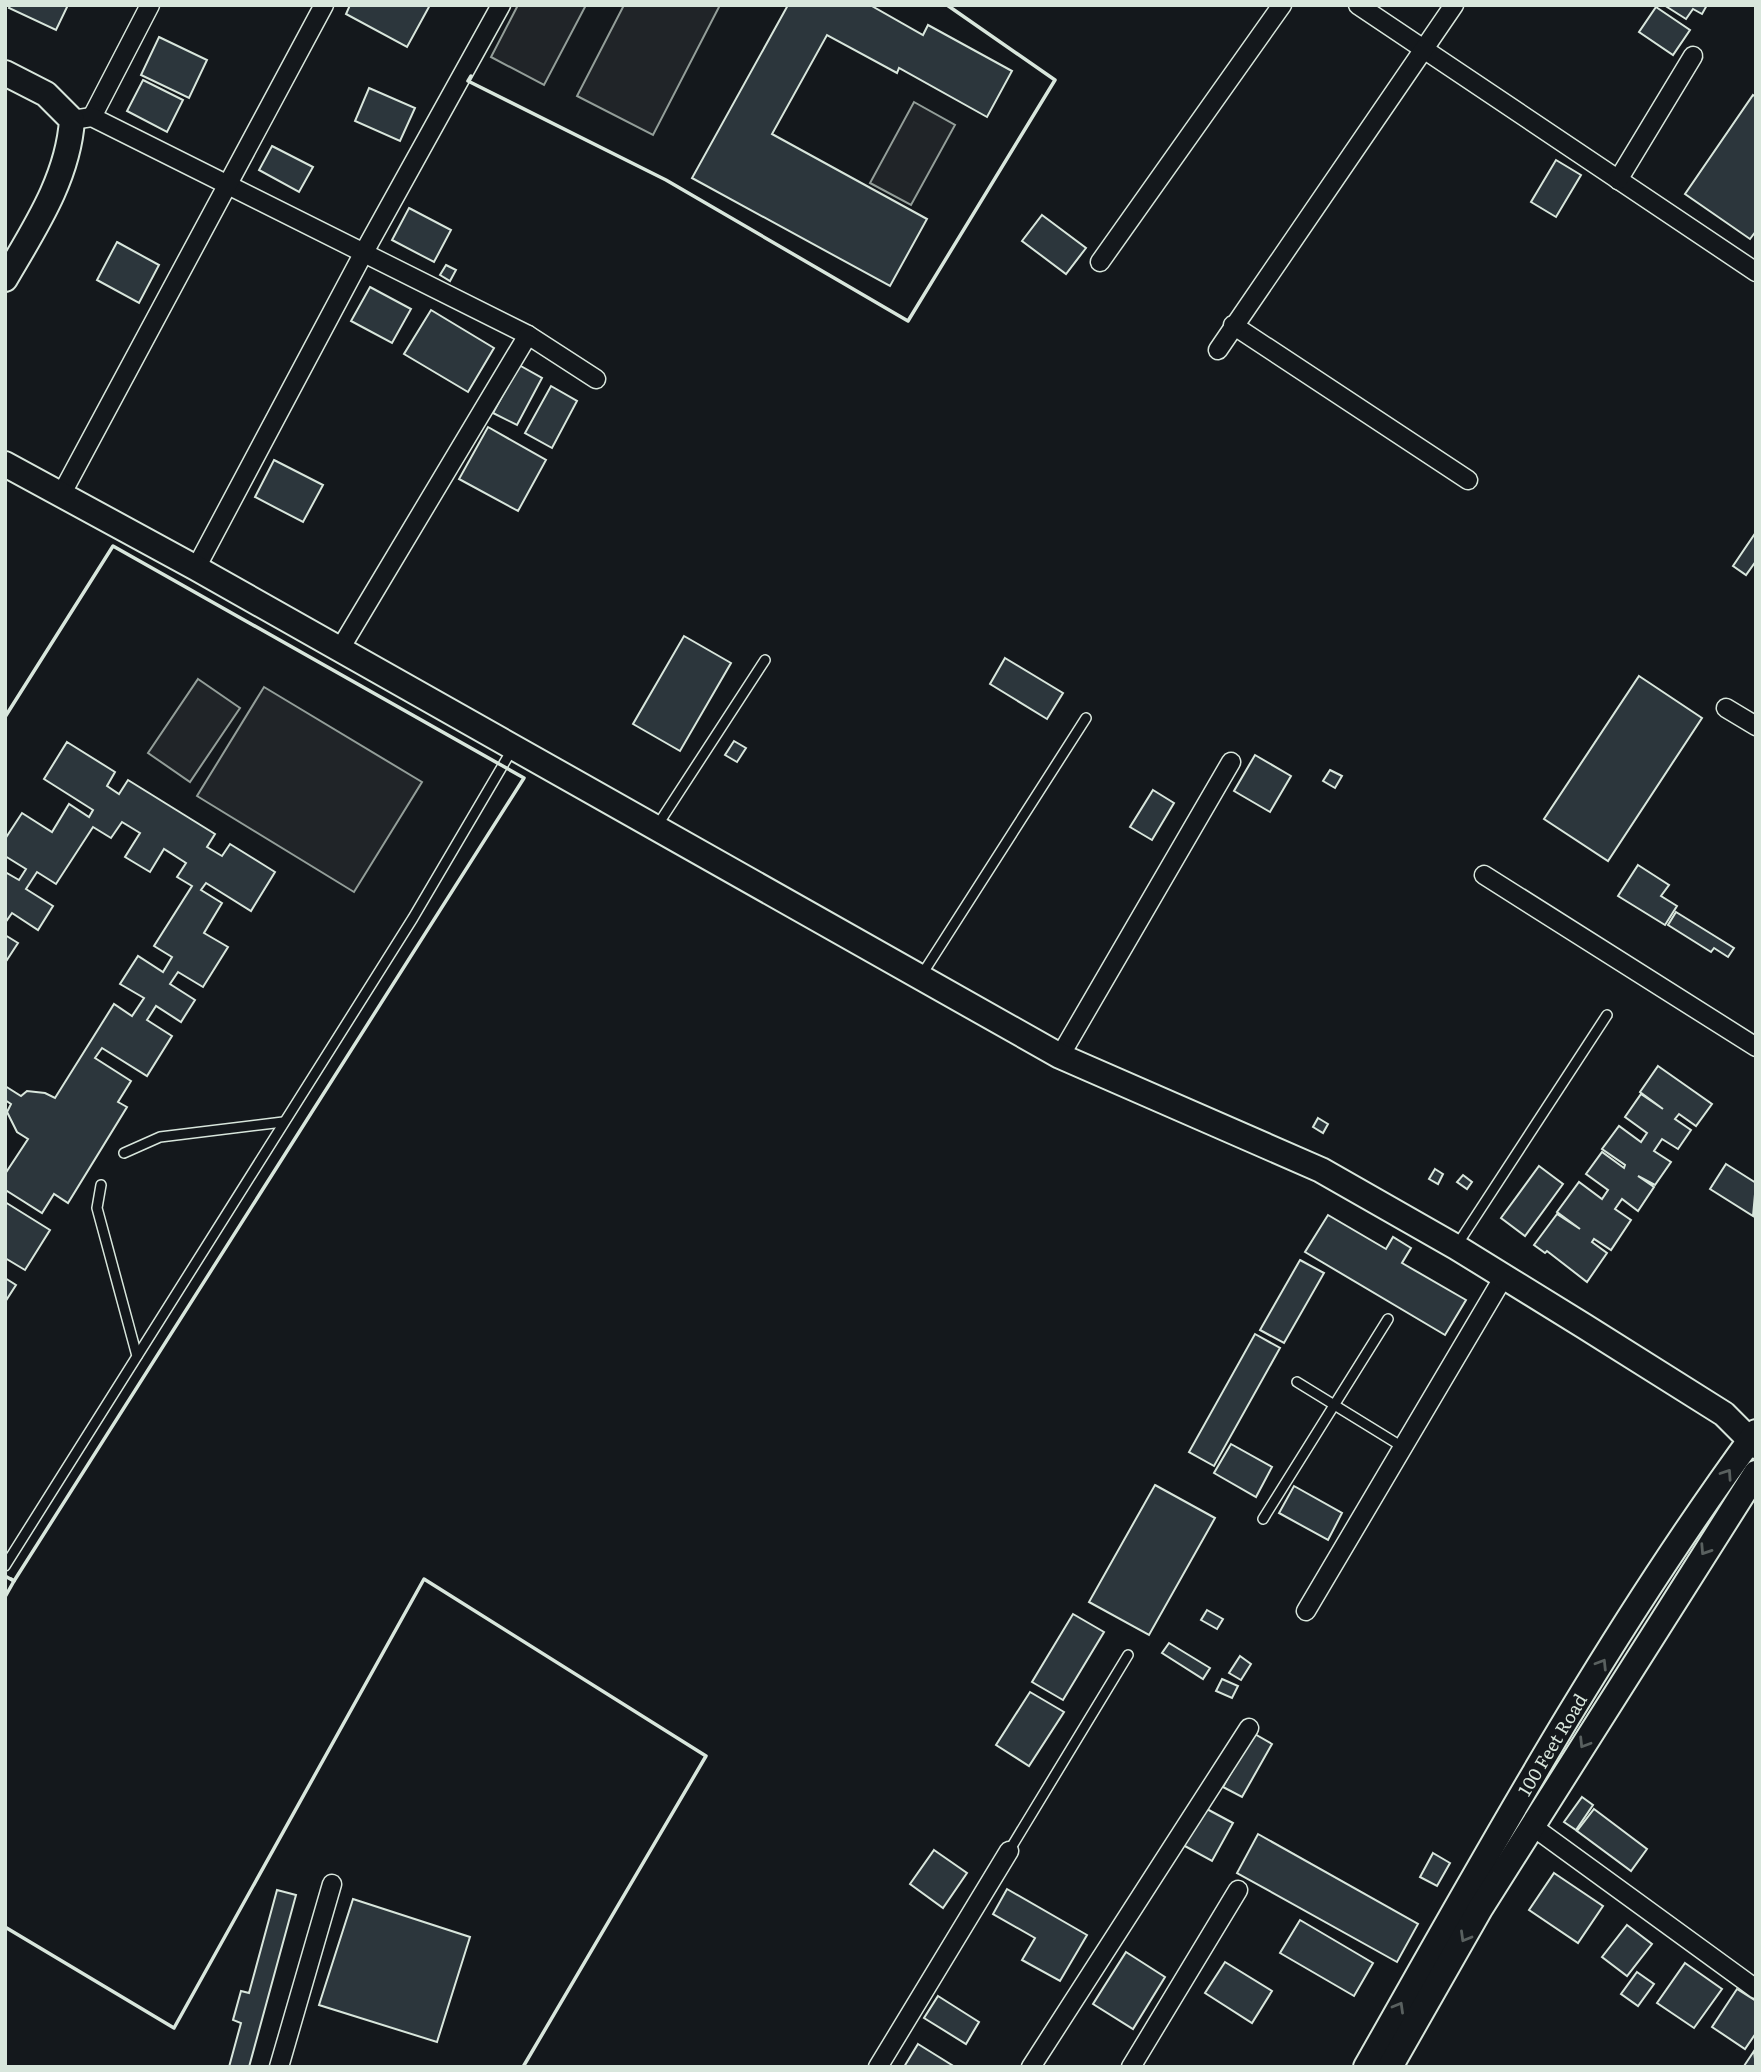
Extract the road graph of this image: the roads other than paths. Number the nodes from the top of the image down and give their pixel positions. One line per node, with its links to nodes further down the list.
1 (150, 5): 10 (street)
2 (324, 5): 12 (street)
3 (500, 5): 13 (street)
4 (1282, 5): 14 (street)
5 (1359, 5): 7 (street)
6 (1454, 5): 7 (street)
7 (1423, 49): 11 (street); 17 (street)
8 (1693, 56): 11 (street)
9 (5, 73): 10 (street)
10 (82, 118): 12 (street); 16 (street)
11 (1618, 180): 15 (street)
12 (225, 184): 13 (street); 23 (street)
13 (363, 254): 18 (street); 24 (street)
14 (1100, 262)
15 (1756, 272)
16 (5, 279)
17 (1233, 325): 19 (street); 22 (street)
18 (528, 335): 20 (street); 25 (street)
19 (1218, 350)
20 (596, 379)
21 (5, 464): 23 (street)
22 (1468, 480)
23 (61, 495): 24 (street)
24 (196, 568): 25 (street)
25 (340, 649): 30 (street)
26 (765, 660): 32 (lane)
27 (1726, 708): 29 (street)
28 (1086, 718): 34 (lane)
29 (1756, 726)
30 (514, 747): 32 (street); 38 (lane)
31 (1231, 762): 37 (street)
32 (654, 830): 34 (street)
33 (1484, 875): 36 (street)
34 (919, 978): 37 (street)
35 (1607, 1015): 41 (lane)
36 (1756, 1048)
37 (1060, 1056): 41 (street)
38 (283, 1122): 39 (lane); 44 (lane)
39 (124, 1153)
40 (102, 1185): 44 (lane)
41 (1456, 1247): 42 (street)
42 (1503, 1278): 47 (street); 48 (street)
43 (1388, 1319): 46 (lane)
44 (137, 1356): 51 (lane)
45 (1297, 1382): 46 (lane)
46 (1334, 1405): 48 (lane); 50 (lane)
47 (1754, 1439): 64 (street, 100 Feet Road, one-way to 47)
48 (1401, 1447): 52 (street)
49 (1756, 1473): 55 (street, 100 Feet Road, one-way to 55)
50 (1263, 1519)
51 (5, 1566)
52 (1306, 1611)
53 (1128, 1655): 56 (lane)
54 (1248, 1728): 62 (street)
55 (1532, 1826): 59 (street); 65 (street, 100 Feet Road, one-way to 65)
56 (1009, 1851): 61 (street)
57 (332, 1884): 60 (street)
58 (1238, 1890): 63 (street)
59 (1756, 1989)
60 (279, 2067)
61 (878, 2067)
62 (1031, 2067)
63 (1131, 2067)
64 (1366, 2067)
65 (1390, 2067)

